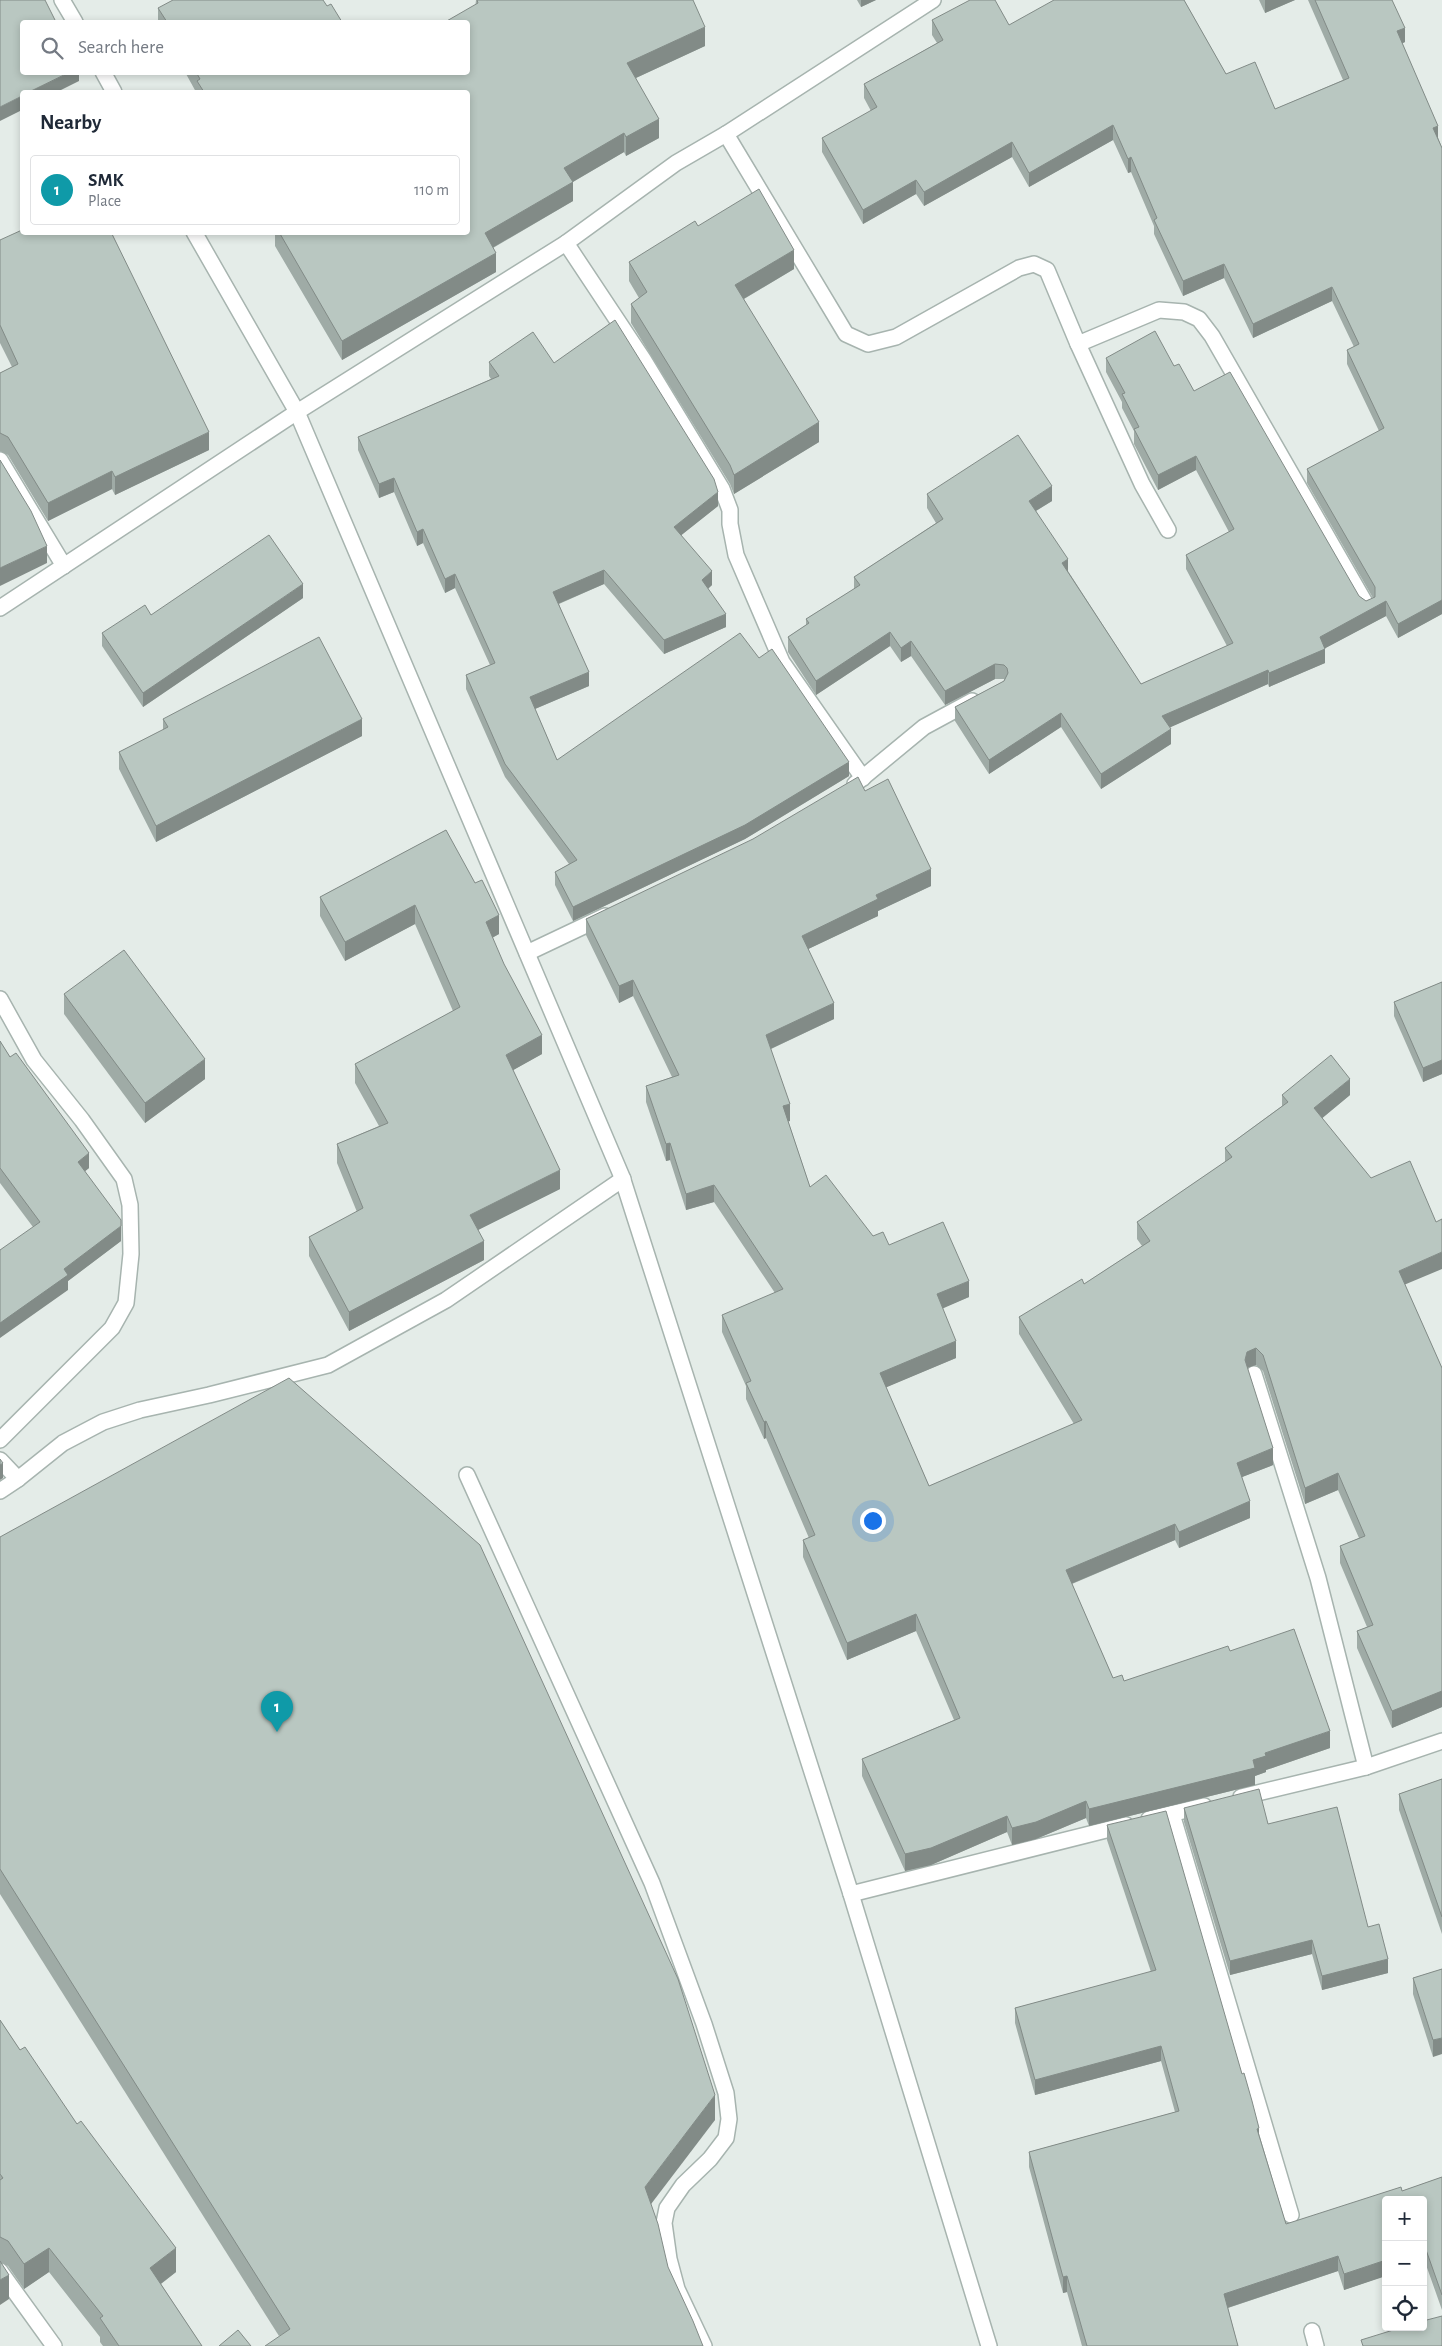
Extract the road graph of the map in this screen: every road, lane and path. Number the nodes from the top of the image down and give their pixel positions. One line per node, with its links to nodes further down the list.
1 (62, 0): 3 (street)
2 (933, 0): 6 (street)
3 (74, 20)
4 (105, 75): 5 (street)
5 (113, 90)
6 (726, 134): 8 (street); 9 (street)
7 (196, 235): 10 (street)
8 (566, 243): 10 (street); 17 (street)
9 (1078, 344): 12 (street); 14 (street)
10 (297, 412): 13 (street); 20 (street)
11 (0, 460): 13 (street)
12 (1168, 530)
13 (64, 566): 15 (street)
14 (1367, 606)
15 (0, 608)
16 (982, 696): 17 (street)
17 (863, 778): 18 (street)
18 (843, 792)
19 (616, 911): 20 (street)
20 (527, 953): 22 (street)
21 (0, 1000): 24 (street)
22 (623, 1179): 27 (street); 32 (street)
23 (1254, 1374): 30 (street)
24 (0, 1440)
25 (0, 1460): 27 (street)
26 (467, 1475): 36 (street)
27 (18, 1478): 28 (street)
28 (0, 1491)
29 (1442, 1741): 30 (street)
30 (1366, 1767): 31 (street)
31 (1172, 1814): 32 (street); 33 (street)
32 (852, 1894): 37 (street)
33 (1291, 2215)
34 (0, 2271): 35 (street)
35 (54, 2346)
36 (704, 2346)
37 (989, 2346)

